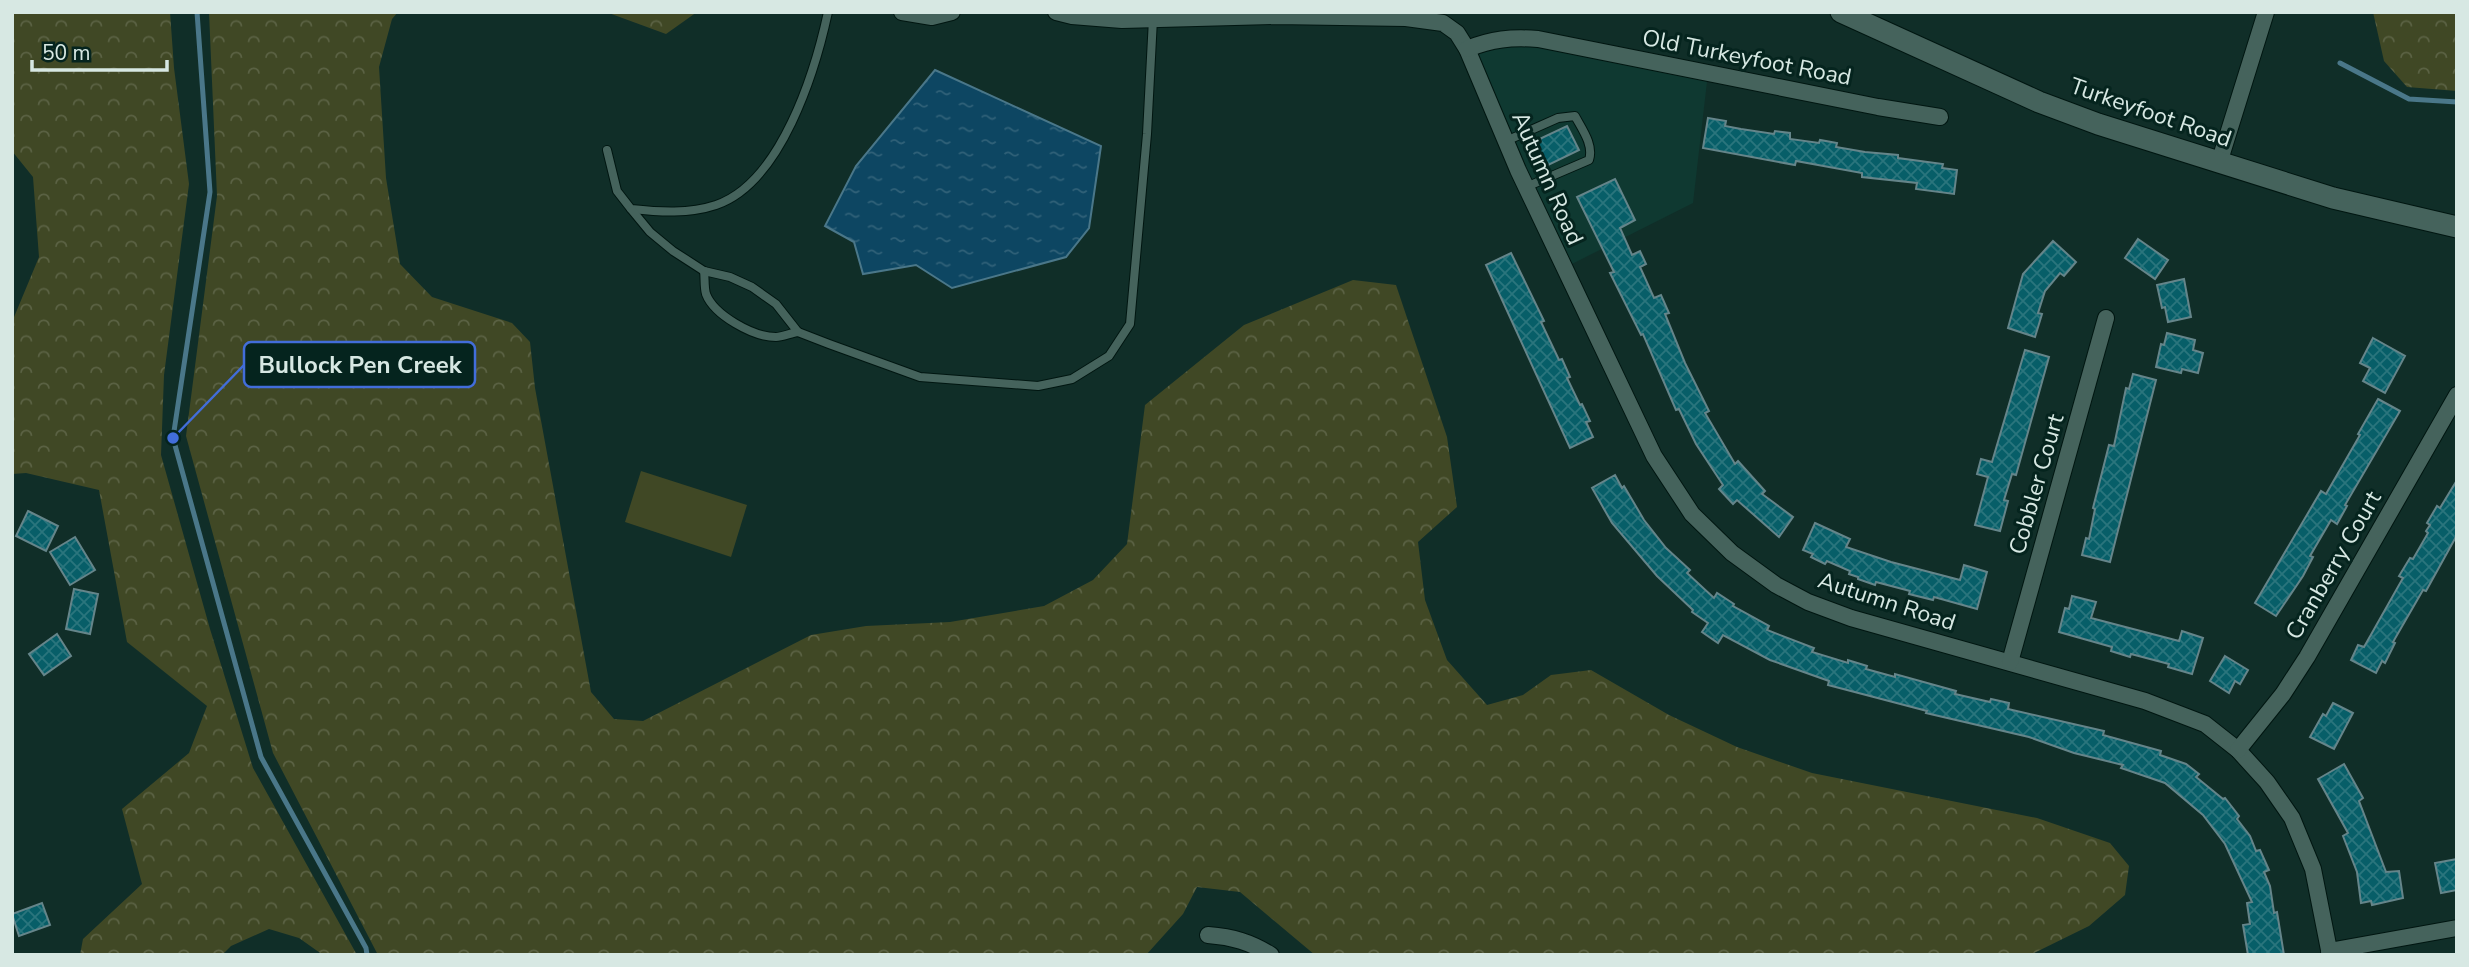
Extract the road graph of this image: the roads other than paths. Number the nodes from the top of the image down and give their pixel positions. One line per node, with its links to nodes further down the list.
1 (828, 12): 14 (lane)
2 (902, 12): 3 (street)
3 (952, 12)
4 (1056, 12): 7 (street)
5 (1841, 12): 12 (main road, Turkeyfoot Road)
6 (2266, 12): 12 (street)
7 (1153, 19): 8 (street); 18 (lane)
8 (1468, 49): 9 (street, Old Turkeyfoot Road); 10 (street, Autumn Road)
9 (1940, 117)
10 (1506, 141): 13 (street, Autumn Road); 13 (lane)
11 (607, 150): 14 (lane)
12 (2219, 163): 15 (main road, Turkeyfoot Road)
13 (1526, 187): 20 (street, Autumn Road)
14 (631, 209): 16 (lane)
15 (2457, 227)
16 (704, 271): 18 (lane); 18 (lane)
17 (2106, 318): 20 (street, Cobbler Court)
18 (798, 332)
19 (2457, 395): 21 (street, Cranberry Court)
20 (2010, 662): 21 (street, Autumn Road)
21 (2238, 750): 24 (street, Autumn Road)
22 (2457, 928): 24 (street)
23 (1208, 935): 25 (street)
24 (2329, 953)
25 (1271, 955)

